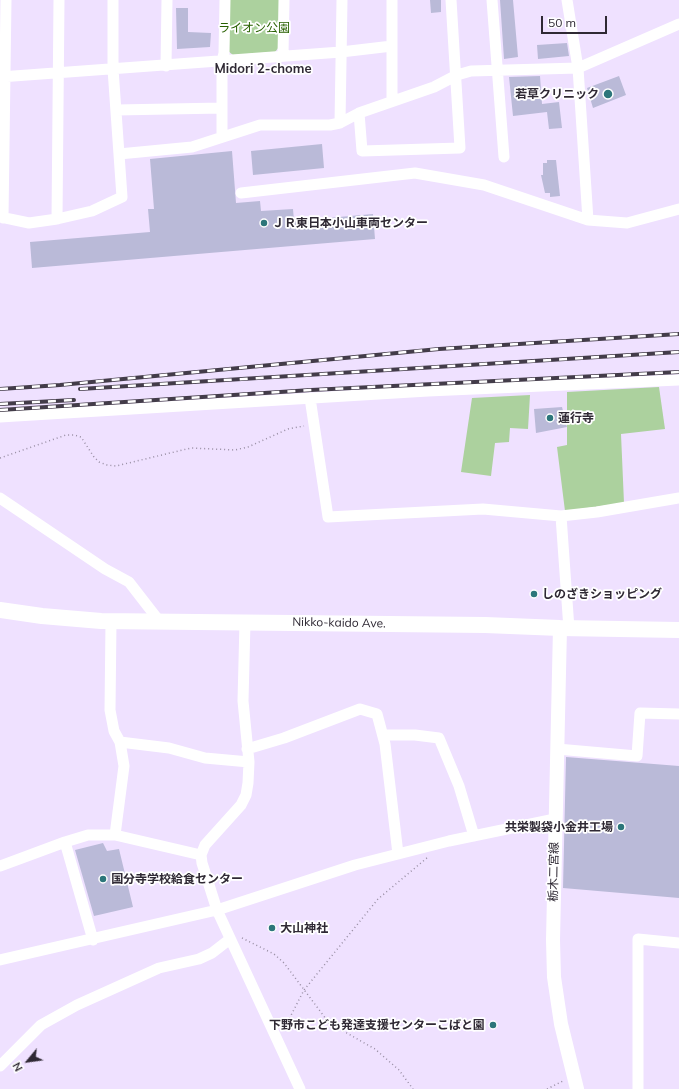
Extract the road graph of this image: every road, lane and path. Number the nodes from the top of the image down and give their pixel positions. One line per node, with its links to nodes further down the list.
1 (6, 0): 23 (street)
2 (59, 0): 21 (street)
3 (114, 0): 19 (street)
4 (167, 0): 17 (street)
5 (225, 0): 16 (street)
6 (284, 0): 15 (street)
7 (342, 0): 14 (street)
8 (392, 0): 13 (street)
9 (451, 0): 22 (street)
10 (492, 0): 20 (street)
11 (567, 0): 18 (street)
12 (679, 24): 18 (street)
13 (392, 46): 14 (street); 24 (street)
14 (341, 52): 15 (street); 28 (street)
15 (283, 56): 16 (street)
16 (222, 61): 17 (street); 25 (street)
17 (166, 66): 19 (street)
18 (578, 68): 20 (street); 36 (street)
19 (113, 69): 21 (street); 26 (street)
20 (498, 69): 22 (street); 31 (street)
21 (58, 72): 23 (street); 35 (street)
22 (457, 75): 24 (street); 27 (street)
23 (2, 77): 34 (street)
24 (392, 100): 27 (street)
25 (222, 108): 26 (street); 29 (street)
26 (116, 110): 30 (street)
27 (359, 113): 28 (street)
28 (340, 123): 29 (street)
29 (222, 138): 30 (street)
30 (119, 154): 35 (street)
31 (504, 157)
32 (241, 193): 36 (street)
33 (679, 209): 36 (street)
34 (2, 218): 35 (street)
35 (57, 219)
36 (588, 220)
37 (679, 380): 38 (street)
38 (310, 398): 39 (street); 40 (street)
39 (0, 417)
40 (314, 425): 41 (path); 44 (street)
41 (0, 458)
42 (0, 498): 47 (street)
43 (679, 498): 44 (street)
44 (561, 516): 49 (street)
45 (0, 610): 46 (highway, Nikko-kaido Ave.)
46 (111, 622): 47 (highway, Nikko-kaido Ave.); 53 (street)
47 (160, 622): 48 (highway, Nikko-kaido Ave.)
48 (245, 622): 49 (highway, Nikko-kaido Ave.); 54 (street)
49 (565, 628): 50 (highway, Nikko-kaido Ave.); 55 (main road, 栃木二宮線)
50 (679, 630)
51 (679, 714): 55 (street)
52 (383, 735): 54 (street); 59 (street); 61 (street)
53 (120, 742): 56 (street); 58 (street)
54 (247, 749): 56 (street)
55 (557, 749): 57 (main road, 栃木二宮線)
56 (249, 762): 62 (street)
57 (555, 819): 59 (street); 73 (main road, 栃木二宮線)
58 (115, 835): 60 (street); 62 (street)
59 (474, 836): 61 (street)
60 (65, 842): 64 (street); 67 (street)
61 (398, 854): 65 (street)
62 (201, 855): 65 (street)
63 (431, 855): 70 (path)
64 (0, 866)
65 (217, 910): 66 (street); 67 (street)
66 (229, 936): 70 (path); 71 (street); 72 (street)
67 (93, 940): 69 (street)
68 (679, 943): 77 (street)
69 (0, 960)
70 (304, 990): 71 (path); 75 (path)
71 (278, 1039): 74 (street)
72 (0, 1066)
73 (576, 1082): 76 (path)
74 (300, 1089)
75 (412, 1089)
76 (547, 1089)
77 (638, 1089)

